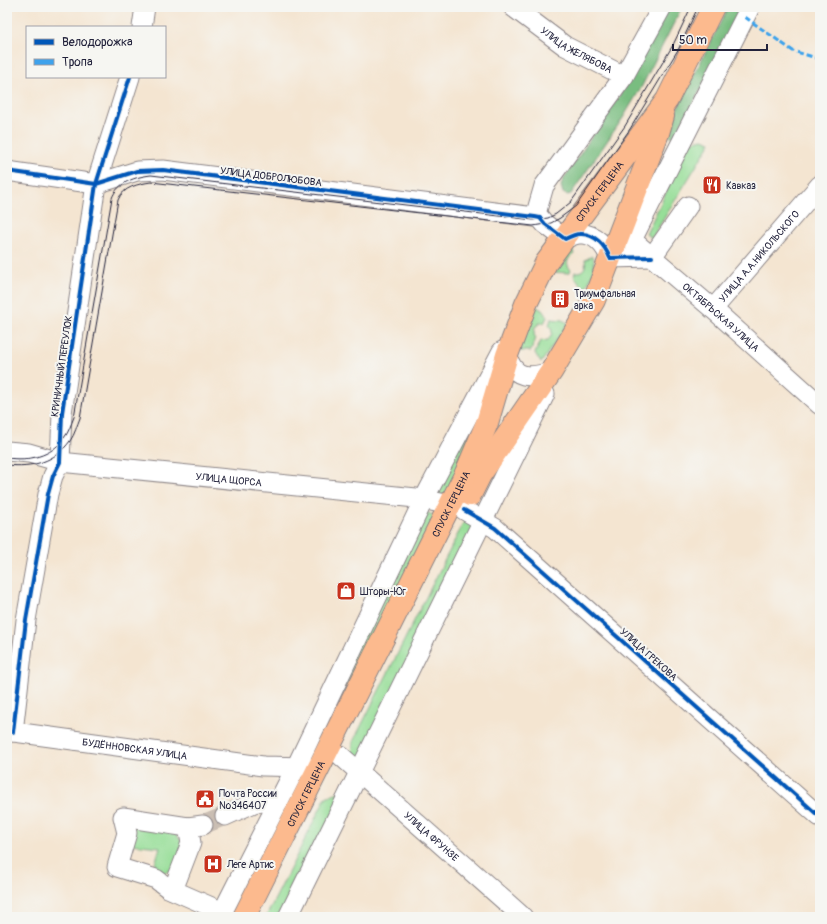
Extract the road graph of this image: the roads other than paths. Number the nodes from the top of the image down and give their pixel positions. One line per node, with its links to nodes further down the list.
1 (513, 7): 5 (street, УЛИЦА ЖЕЛЯБОВА)
2 (662, 7): 5 (street)
3 (713, 7): 7 (main road, СПУСК ГЕРЦЕНА)
4 (750, 7): 13 (street, СПУСК ГЕРЦЕНА)
5 (624, 76): 12 (street)
6 (130, 78): 9 (street, КРИНИЧНЫЙ ПЕРЕУЛОК)
7 (667, 100): 13 (main road, СПУСК ГЕРЦЕНА); 14 (main road, СПУСК ГЕРЦЕНА)
8 (7, 171): 9 (street, УЛИЦА ДОБРОЛЮБОВА)
9 (96, 184): 12 (street, УЛИЦА ДОБРОЛЮБОВА); 24 (street, КРИНИЧНЫЙ ПЕРЕУЛОК)
10 (820, 185): 18 (street, УЛИЦА А.А.НИКОЛЬСКОГО)
11 (688, 206): 15 (street)
12 (535, 217): 14 (street)
13 (626, 237): 15 (street, ОКТЯБРЬСКАЯ УЛИЦА); 16 (main road, СПУСК ГЕРЦЕНА)
14 (565, 239): 16 (street); 17 (main road, СПУСК ГЕРЦЕНА)
15 (652, 257): 16 (street); 18 (street, ОКТЯБРЬСКАЯ УЛИЦА)
16 (610, 258): 19 (main road, СПУСК ГЕРЦЕНА)
17 (526, 304): 20 (main road, СПУСК ГЕРЦЕНА); 25 (street)
18 (713, 309): 22 (street, ОКТЯБРЬСКАЯ УЛИЦА)
19 (573, 335): 21 (main road, СПУСК ГЕРЦЕНА); 27 (street)
20 (508, 355): 21 (street); 26 (main road, СПУСК ГЕРЦЕНА)
21 (551, 372): 26 (main road, СПУСК ГЕРЦЕНА)
22 (820, 405)
23 (7, 451): 24 (street, УЛИЦА ЩОРСА)
24 (60, 462): 25 (street, УЛИЦА ЩОРСА); 28 (street, КРИНИЧНЫЙ ПЕРЕУЛОК)
25 (424, 499): 26 (street, УЛИЦА ЩОРСА); 31 (street)
26 (457, 507): 27 (street, УЛИЦА ГРЕКОВА); 29 (main road, СПУСК ГЕРЦЕНА); 31 (main road, СПУСК ГЕРЦЕНА)
27 (483, 521): 30 (street); 34 (street, УЛИЦА ГРЕКОВА)
28 (10, 731): 31 (street, БУДЁННОВСКАЯ УЛИЦА)
29 (341, 756): 30 (street, УЛИЦА ФРУНЗЕ); 38 (main road, СПУСК ГЕРЦЕНА)
30 (360, 772): 39 (street); 40 (street, УЛИЦА ФРУНЗЕ)
31 (297, 780): 32 (street); 37 (main road, СПУСК ГЕРЦЕНА)
32 (278, 803): 33 (street); 36 (street)
33 (226, 816)
34 (820, 817)
35 (173, 890): 35 (street); 36 (street)
36 (222, 915)
37 (244, 917)
38 (260, 917)
39 (288, 917)
40 (523, 917)

